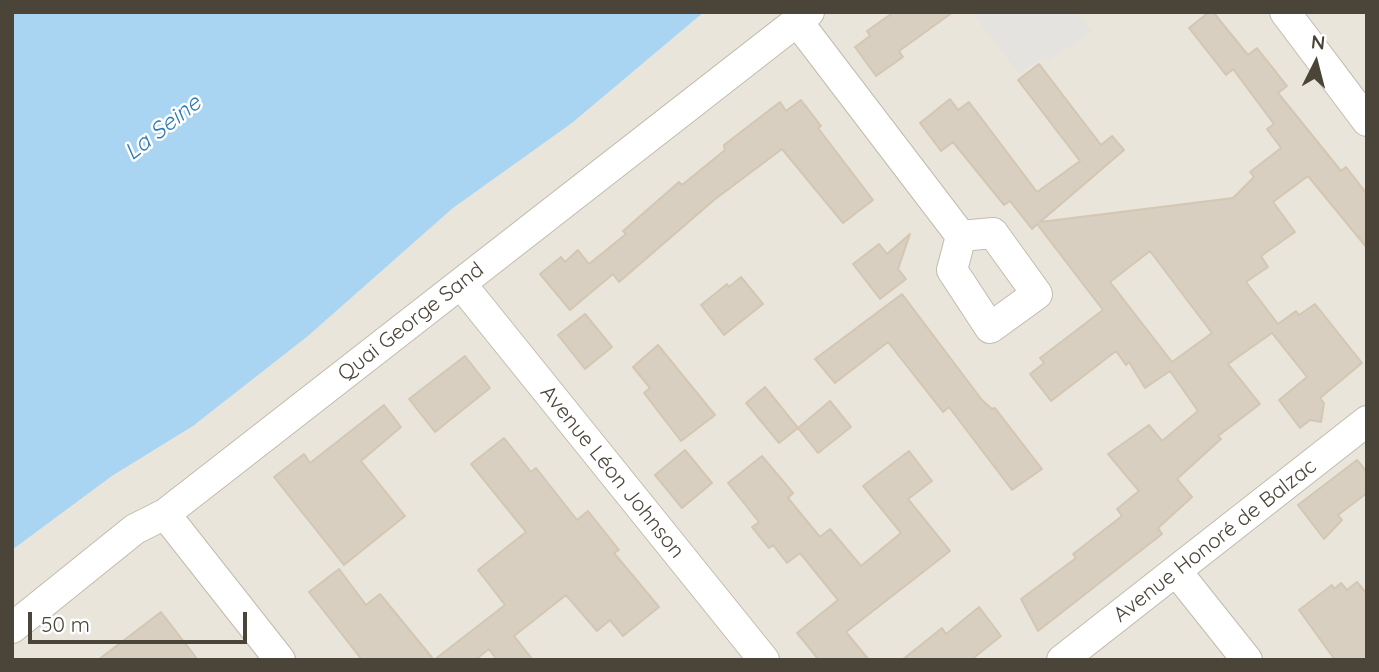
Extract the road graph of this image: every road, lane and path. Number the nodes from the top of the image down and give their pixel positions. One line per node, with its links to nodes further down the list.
1 (1285, 12): 3 (street)
2 (803, 17): 4 (street); 5 (street, Quai George Sand)
3 (1367, 121)
4 (961, 236)
5 (461, 284): 7 (street, Quai George Sand); 11 (street, Avenue Léon Johnson)
6 (1367, 421): 8 (street, Avenue Honoré de Balzac)
7 (165, 514): 9 (street, Quai George Sand); 10 (street)
8 (1177, 572): 12 (street, Avenue Honoré de Balzac); 13 (street)
9 (12, 628)
10 (280, 660)
11 (764, 660)
12 (1062, 660)
13 (1247, 660)

